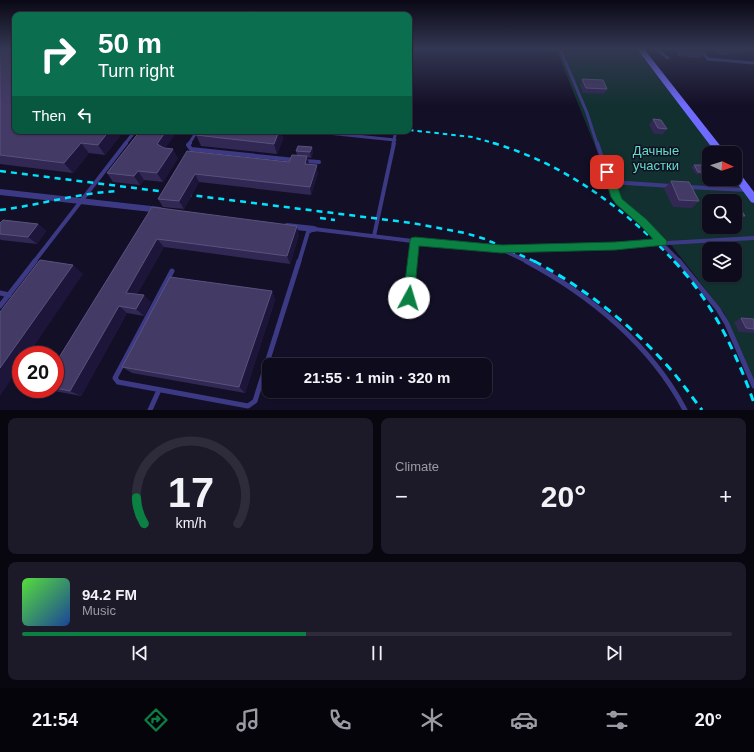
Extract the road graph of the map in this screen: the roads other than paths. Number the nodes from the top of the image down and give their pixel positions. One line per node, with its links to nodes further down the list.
1 (568, 68): 10 (lane)
2 (656, 68): 8 (main road)
3 (133, 134): 17 (lane)
4 (195, 134): 9 (lane)
5 (337, 134): 7 (lane)
6 (396, 134): 7 (lane)
7 (395, 140): 21 (lane)
8 (716, 146)
9 (319, 162)
10 (611, 182): 12 (lane); 24 (lane)
11 (742, 183): 14 (main road)
12 (674, 186)
13 (681, 187): 14 (lane)
14 (747, 190): 16 (main road)
15 (0, 192): 17 (street)
16 (754, 199)
17 (81, 201): 18 (street); 28 (lane)
18 (166, 211)
19 (275, 224): 20 (street)
20 (314, 229): 21 (lane); 32 (lane)
21 (374, 236): 23 (lane)
22 (754, 238): 24 (lane)
23 (415, 241): 25 (lane); 29 (lane)
24 (662, 242): 25 (lane); 31 (lane)
25 (501, 249): 34 (lane)
26 (172, 271): 32 (lane)
27 (0, 293): 28 (lane)
28 (9, 295): 30 (lane)
29 (409, 298)
30 (0, 306)
31 (754, 386)
32 (159, 390): 33 (lane)
33 (150, 410)
34 (685, 410)

